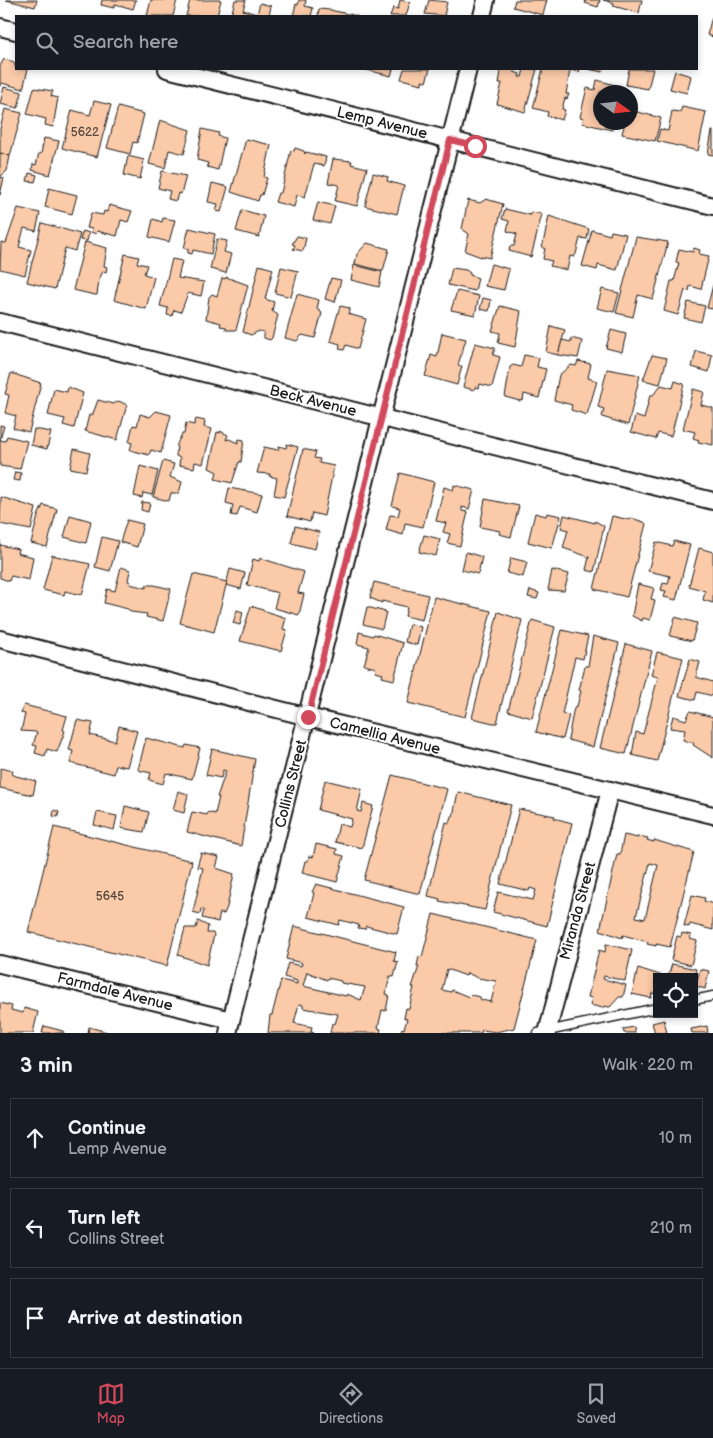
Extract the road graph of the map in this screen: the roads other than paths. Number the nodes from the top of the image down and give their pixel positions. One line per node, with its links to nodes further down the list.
1 (486, 0): 2 (street)
2 (482, 15)
3 (0, 26): 4 (street)
4 (15, 31)
5 (171, 70): 7 (street, Lemp Avenue)
6 (468, 70): 7 (street, Collins Street)
7 (450, 140): 8 (street, Lemp Avenue); 10 (street, Collins Street)
8 (713, 206)
9 (0, 322): 10 (street, Beck Avenue)
10 (382, 418): 11 (street, Beck Avenue); 13 (street, Collins Street)
11 (713, 501)
12 (0, 639): 13 (street, Camellia Avenue)
13 (308, 717): 14 (street, Camellia Avenue); 20 (street, Collins Street)
14 (610, 790): 15 (street, Camellia Avenue); 21 (street, Miranda Street)
15 (713, 815)
16 (0, 964): 20 (street, Farmdale Avenue)
17 (713, 996): 18 (lane)
18 (698, 999)
19 (653, 1009): 21 (lane)
20 (229, 1027)
21 (544, 1032)

